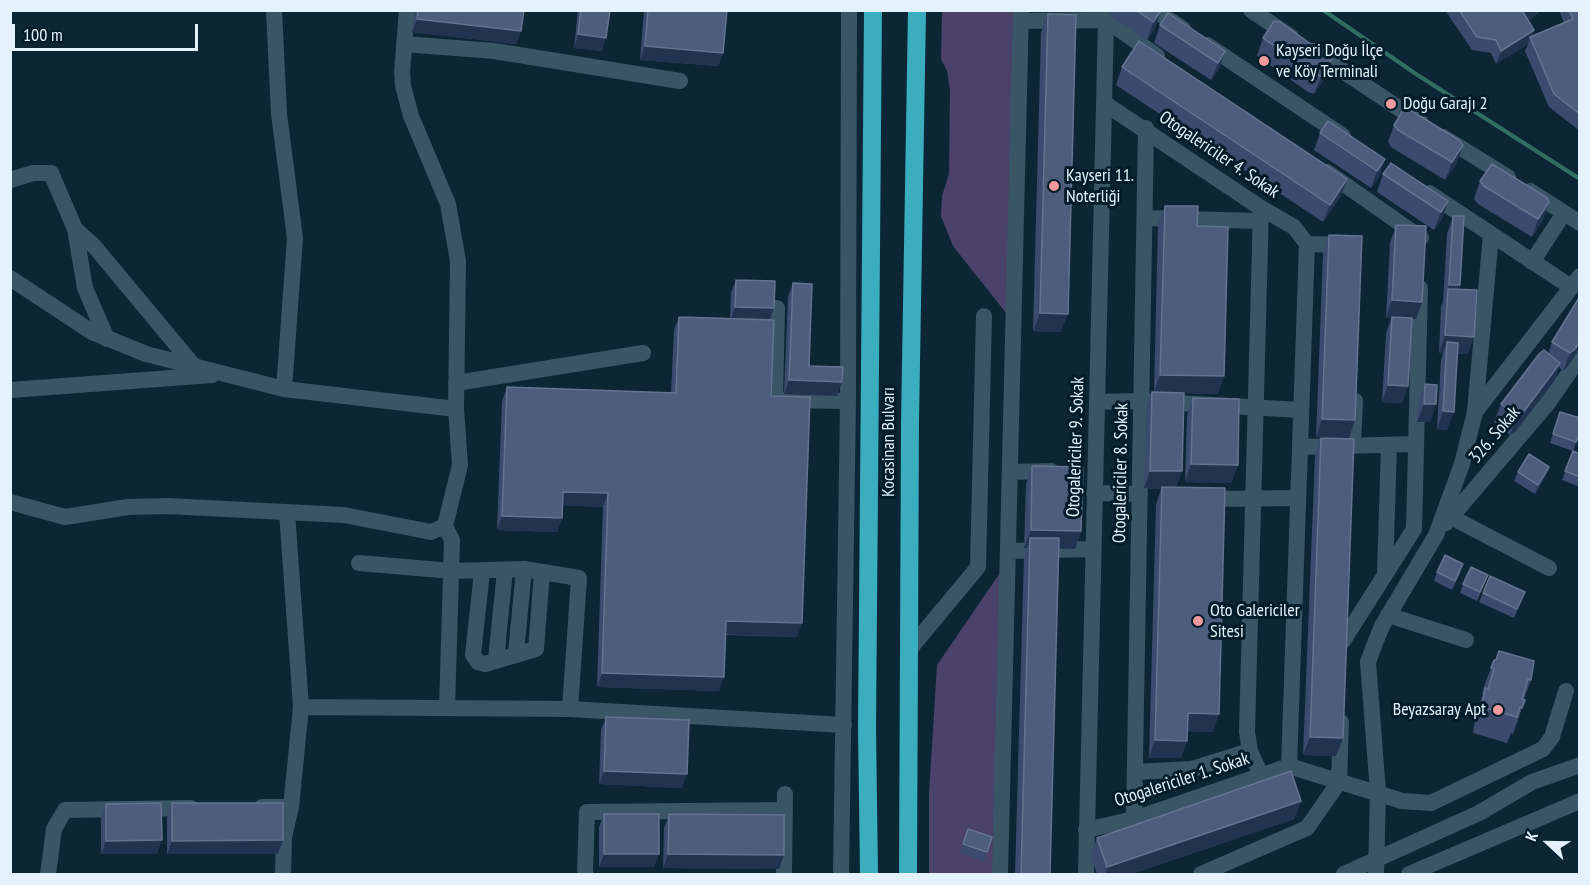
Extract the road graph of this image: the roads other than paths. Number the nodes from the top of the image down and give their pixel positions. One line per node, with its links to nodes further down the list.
1 (274, 10): 39 (street)
2 (407, 10): 10 (street)
3 (849, 10): 41 (street)
4 (873, 10): 105 (highway, Kocasinan Bulvarı)
5 (917, 10): 77 (highway, Kocasinan Bulvarı)
6 (1154, 10): 15 (street)
7 (1251, 10): 19 (street)
8 (1021, 16): 9 (street); 53 (street)
9 (1106, 20): 11 (street); 13 (street, Otogalericiler 9. Sokak)
10 (404, 44): 12 (street); 37 (street)
11 (1175, 68)
12 (680, 81)
13 (1104, 103): 14 (street, Otogalericiler 4. Sokak); 43 (street, Otogalericiler 9. Sokak)
14 (1146, 128): 20 (street, Otogalericiler 4. Sokak); 21 (street, Otogalericiler 8. Sokak)
15 (1353, 142)
16 (1313, 163): 48 (street)
17 (10, 180): 23 (street)
18 (1412, 182): 24 (street)
19 (1564, 213): 22 (street); 27 (street)
20 (1261, 214): 21 (street); 25 (street, Otogalericiler 4. Sokak); 44 (street)
21 (1145, 218): 42 (street, Otogalericiler 8. Sokak)
22 (1580, 223)
23 (75, 229): 32 (street); 35 (street)
24 (1491, 235): 27 (street); 47 (street)
25 (1307, 244): 26 (street); 46 (street)
26 (1361, 257)
27 (1532, 262): 29 (street)
28 (10, 278): 32 (street)
29 (1575, 282): 47 (street)
30 (777, 308): 41 (street)
31 (984, 316): 77 (street)
32 (107, 339): 35 (street)
33 (643, 354): 37 (street)
34 (1580, 357): 61 (street, 326. Sokak)
35 (194, 366): 36 (street)
36 (225, 374): 39 (street); 40 (street)
37 (456, 382): 45 (street)
38 (1356, 386): 51 (street)
39 (284, 389): 45 (street)
40 (10, 390)
41 (848, 401): 85 (street)
42 (1141, 401): 43 (street); 44 (street); 55 (street, Otogalericiler 8. Sokak)
43 (1097, 402): 52 (street, Otogalericiler 9. Sokak)
44 (1256, 408): 46 (street); 56 (street)
45 (456, 409): 62 (street)
46 (1301, 410): 50 (street)
47 (1475, 412): 63 (street)
48 (1416, 444): 49 (street); 73 (street)
49 (1389, 445): 51 (street); 73 (street)
50 (1301, 447): 51 (street); 57 (street)
51 (1350, 449)
52 (1095, 470): 53 (street); 54 (street, Otogalericiler 9. Sokak)
53 (1010, 472): 65 (street)
54 (1094, 493): 55 (street); 64 (street, Otogalericiler 9. Sokak)
55 (1144, 498): 89 (street, Otogalericiler 8. Sokak)
56 (1253, 498): 57 (street); 58 (street); 86 (street)
57 (1298, 498): 88 (street)
58 (1185, 499)
59 (11, 503): 60 (street)
60 (286, 512): 62 (street); 82 (street)
61 (1451, 517): 63 (street, 326. Sokak); 67 (street)
62 (445, 526): 70 (street)
63 (1436, 535): 75 (street)
64 (1093, 549): 65 (street); 98 (street, Otogalericiler 9. Sokak)
65 (1008, 550): 107 (street)
66 (359, 563): 70 (street)
67 (1549, 568)
68 (524, 569): 69 (street); 72 (street); 78 (street)
69 (505, 570): 71 (street); 79 (street)
70 (452, 572): 71 (street); 83 (street)
71 (482, 572): 79 (street)
72 (542, 572): 78 (street); 84 (street)
73 (1385, 574): 74 (street)
74 (1344, 606)
75 (1388, 615): 76 (street); 92 (street)
76 (1466, 640)
77 (909, 650): 106 (highway, Kocasinan Bulvarı)
78 (516, 653): 79 (street)
79 (496, 660)
80 (1566, 691): 92 (street)
81 (1341, 700): 91 (street)
82 (301, 707): 83 (street); 94 (street)
83 (447, 708): 84 (street)
84 (570, 709): 85 (street)
85 (844, 725): 104 (street)
86 (1250, 751): 89 (street); 90 (street)
87 (1580, 765): 99 (street)
88 (1289, 766): 90 (street, Otogalericiler 1. Sokak); 91 (street)
89 (1135, 772): 97 (street, Otogalericiler 8. Sokak)
90 (1261, 775): 97 (street, Otogalericiler 1. Sokak)
91 (1339, 782): 92 (street); 109 (street)
92 (1378, 792): 99 (street)
93 (1580, 801): 111 (street)
94 (291, 807): 96 (street); 101 (street)
95 (208, 808): 100 (street)
96 (243, 808)
97 (1134, 819): 98 (street, Otogalericiler 1. Sokak)
98 (1086, 830): 108 (street, Otogalericiler 9. Sokak)
99 (1376, 866): 110 (street)
100 (48, 874)
101 (283, 874)
102 (585, 874): 103 (street)
103 (784, 874)
104 (841, 874)
105 (869, 874)
106 (908, 874)
107 (1000, 874)
108 (1086, 874)
109 (1201, 874)
110 (1344, 874)
111 (1409, 874)

